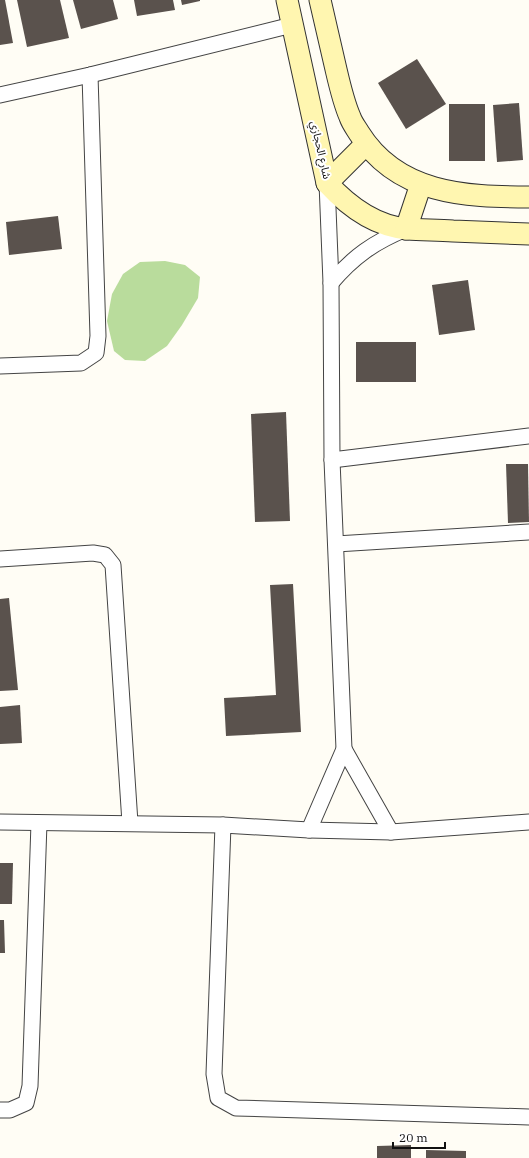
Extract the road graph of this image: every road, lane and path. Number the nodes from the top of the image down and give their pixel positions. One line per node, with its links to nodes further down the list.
1 (287, 0): 3 (main road, شارع الحجازي)
2 (320, 0): 6 (main road)
3 (292, 25): 4 (street); 7 (main road, شارع الحجازي)
4 (90, 75): 5 (street); 13 (street)
5 (0, 95)
6 (366, 144): 7 (main road); 8 (main road)
7 (327, 183): 10 (main road, شارع الحجازي); 12 (street)
8 (421, 184): 9 (main road); 10 (main road)
9 (529, 197)
10 (406, 229): 11 (main road, شارع الحجازي); 12 (street)
11 (529, 234)
12 (331, 283): 15 (street)
13 (0, 366)
14 (529, 436): 15 (street)
15 (332, 460): 17 (street)
16 (529, 532): 17 (street)
17 (336, 544): 19 (street)
18 (0, 559): 23 (street)
19 (344, 749): 25 (street); 26 (street)
20 (0, 822): 22 (street)
21 (529, 822): 26 (street)
22 (39, 823): 23 (street); 27 (street)
23 (130, 823): 24 (street)
24 (223, 825): 25 (street); 28 (street)
25 (309, 830): 26 (street)
26 (391, 832)
27 (0, 1110)
28 (529, 1117)

